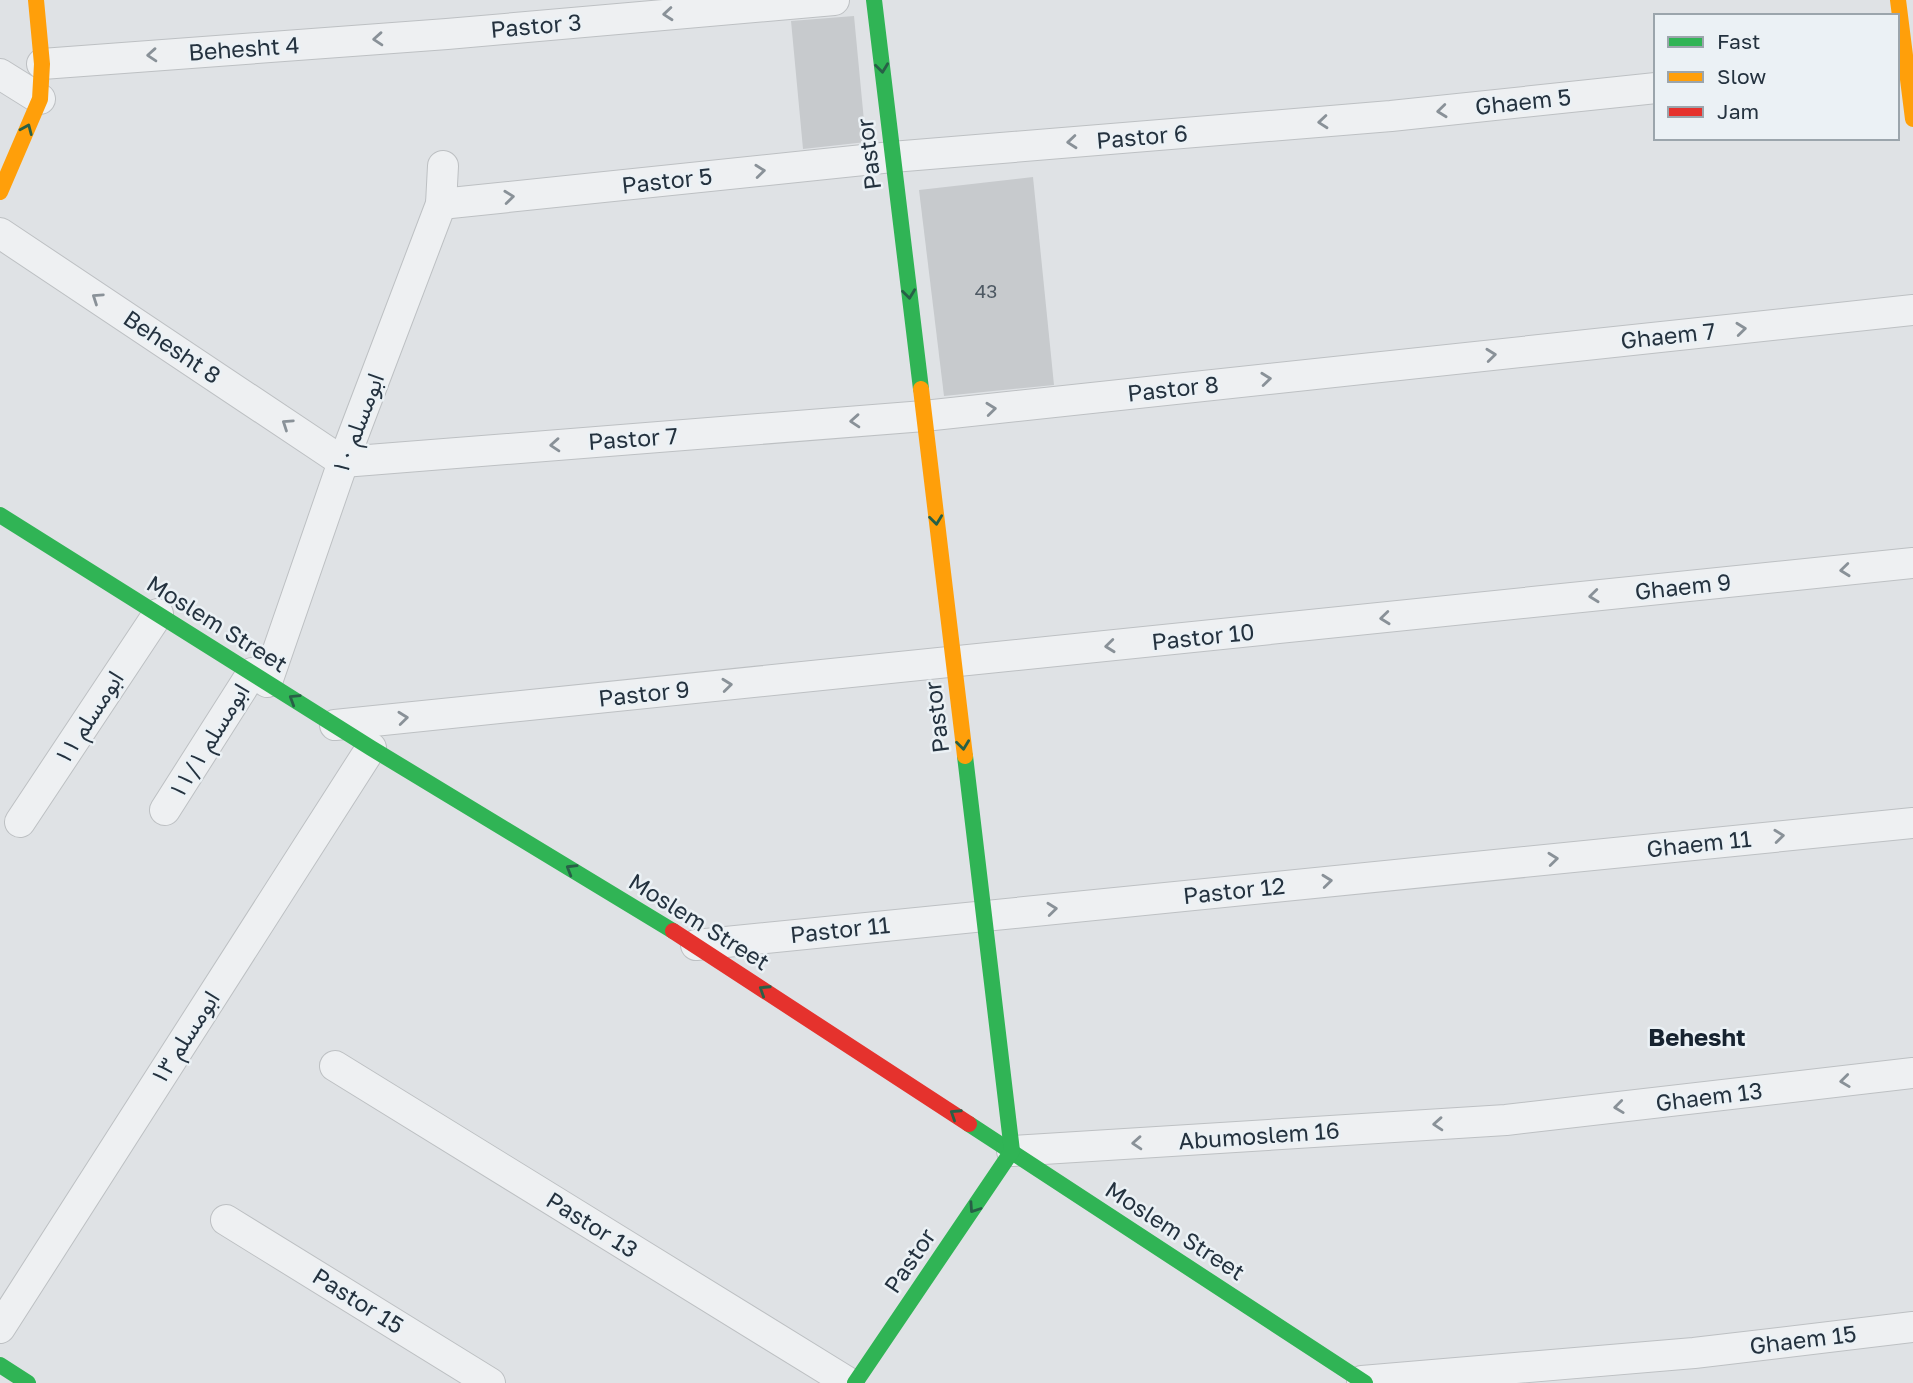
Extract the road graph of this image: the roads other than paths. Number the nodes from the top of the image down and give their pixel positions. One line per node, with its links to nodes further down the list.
1 (36, 0): 7 (street)
2 (834, 0): 5 (street, Pastor 3, one-way to 5)
3 (874, 0): 13 (street, Pastor, one-way to 13)
4 (1898, 0): 6 (street)
5 (447, 34): 7 (street, Behesht 4, one-way to 7)
6 (1905, 62): 12 (street)
7 (42, 64): 10 (street)
8 (0, 74): 10 (street)
9 (1654, 88): 11 (street, Ghaem 5, one-way to 11)
10 (40, 99): 15 (street, one-way to 10)
11 (1391, 116): 13 (street, Pastor 6, one-way to 13)
12 (1913, 119)
13 (892, 157): 16 (street, Pastor 5, one-way to 13); 20 (street, Pastor, one-way to 20)
14 (443, 166): 16 (street, ابومسلم ۱۰)
15 (0, 191)
16 (441, 204): 21 (street, ابومسلم ۱۰)
17 (0, 233): 21 (street, Behesht 8, one-way to 17)
18 (1913, 310): 19 (street, Ghaem 7, one-way to 18)
19 (1423, 363): 20 (street, Pastor 8, one-way to 19)
20 (923, 416): 21 (street, Pastor 7, one-way to 21); 26 (street, Pastor, one-way to 26)
21 (343, 461): 27 (street, ابومسلم ۱۰)
22 (0, 515): 25 (street, Moslem Street)
23 (1913, 563): 24 (street, Ghaem 9, one-way to 24)
24 (1453, 611): 26 (street, Pastor 10, one-way to 26)
25 (158, 614): 27 (street, Moslem Street); 31 (street, ابومسلم ۱۱)
26 (953, 662): 28 (street, Pastor 9, one-way to 26); 34 (street, Pastor, one-way to 34)
27 (259, 678): 28 (street, Moslem Street, one-way to 27); 30 (street, ابومسلم ۱۱/۱)
28 (335, 725): 29 (street, Moslem Street)
29 (370, 748): 35 (street, Moslem Street, one-way to 29); 42 (street, ابومسلم ۱۳)
30 (165, 810)
31 (20, 822)
32 (1913, 823): 33 (street, Ghaem 11, one-way to 32)
33 (1485, 865): 34 (street, Pastor 12, one-way to 33)
34 (984, 916): 35 (street, Pastor 11); 39 (street, Pastor)
35 (696, 945): 39 (street, Moslem Street, one-way to 35)
36 (335, 1066): 47 (street, Pastor 13)
37 (1913, 1073): 38 (street, Ghaem 13, one-way to 38)
38 (1506, 1120): 39 (street, Abumoslem 16, one-way to 39)
39 (1012, 1152): 44 (street, Moslem Street); 48 (street, Pastor, one-way to 48)
40 (226, 1220): 46 (street, Pastor 15)
41 (1913, 1326): 44 (street, Ghaem 15)
42 (0, 1328)
43 (0, 1365): 45 (street)
44 (1363, 1382)
45 (28, 1383)
46 (490, 1383)
47 (849, 1383)
48 (855, 1383)

